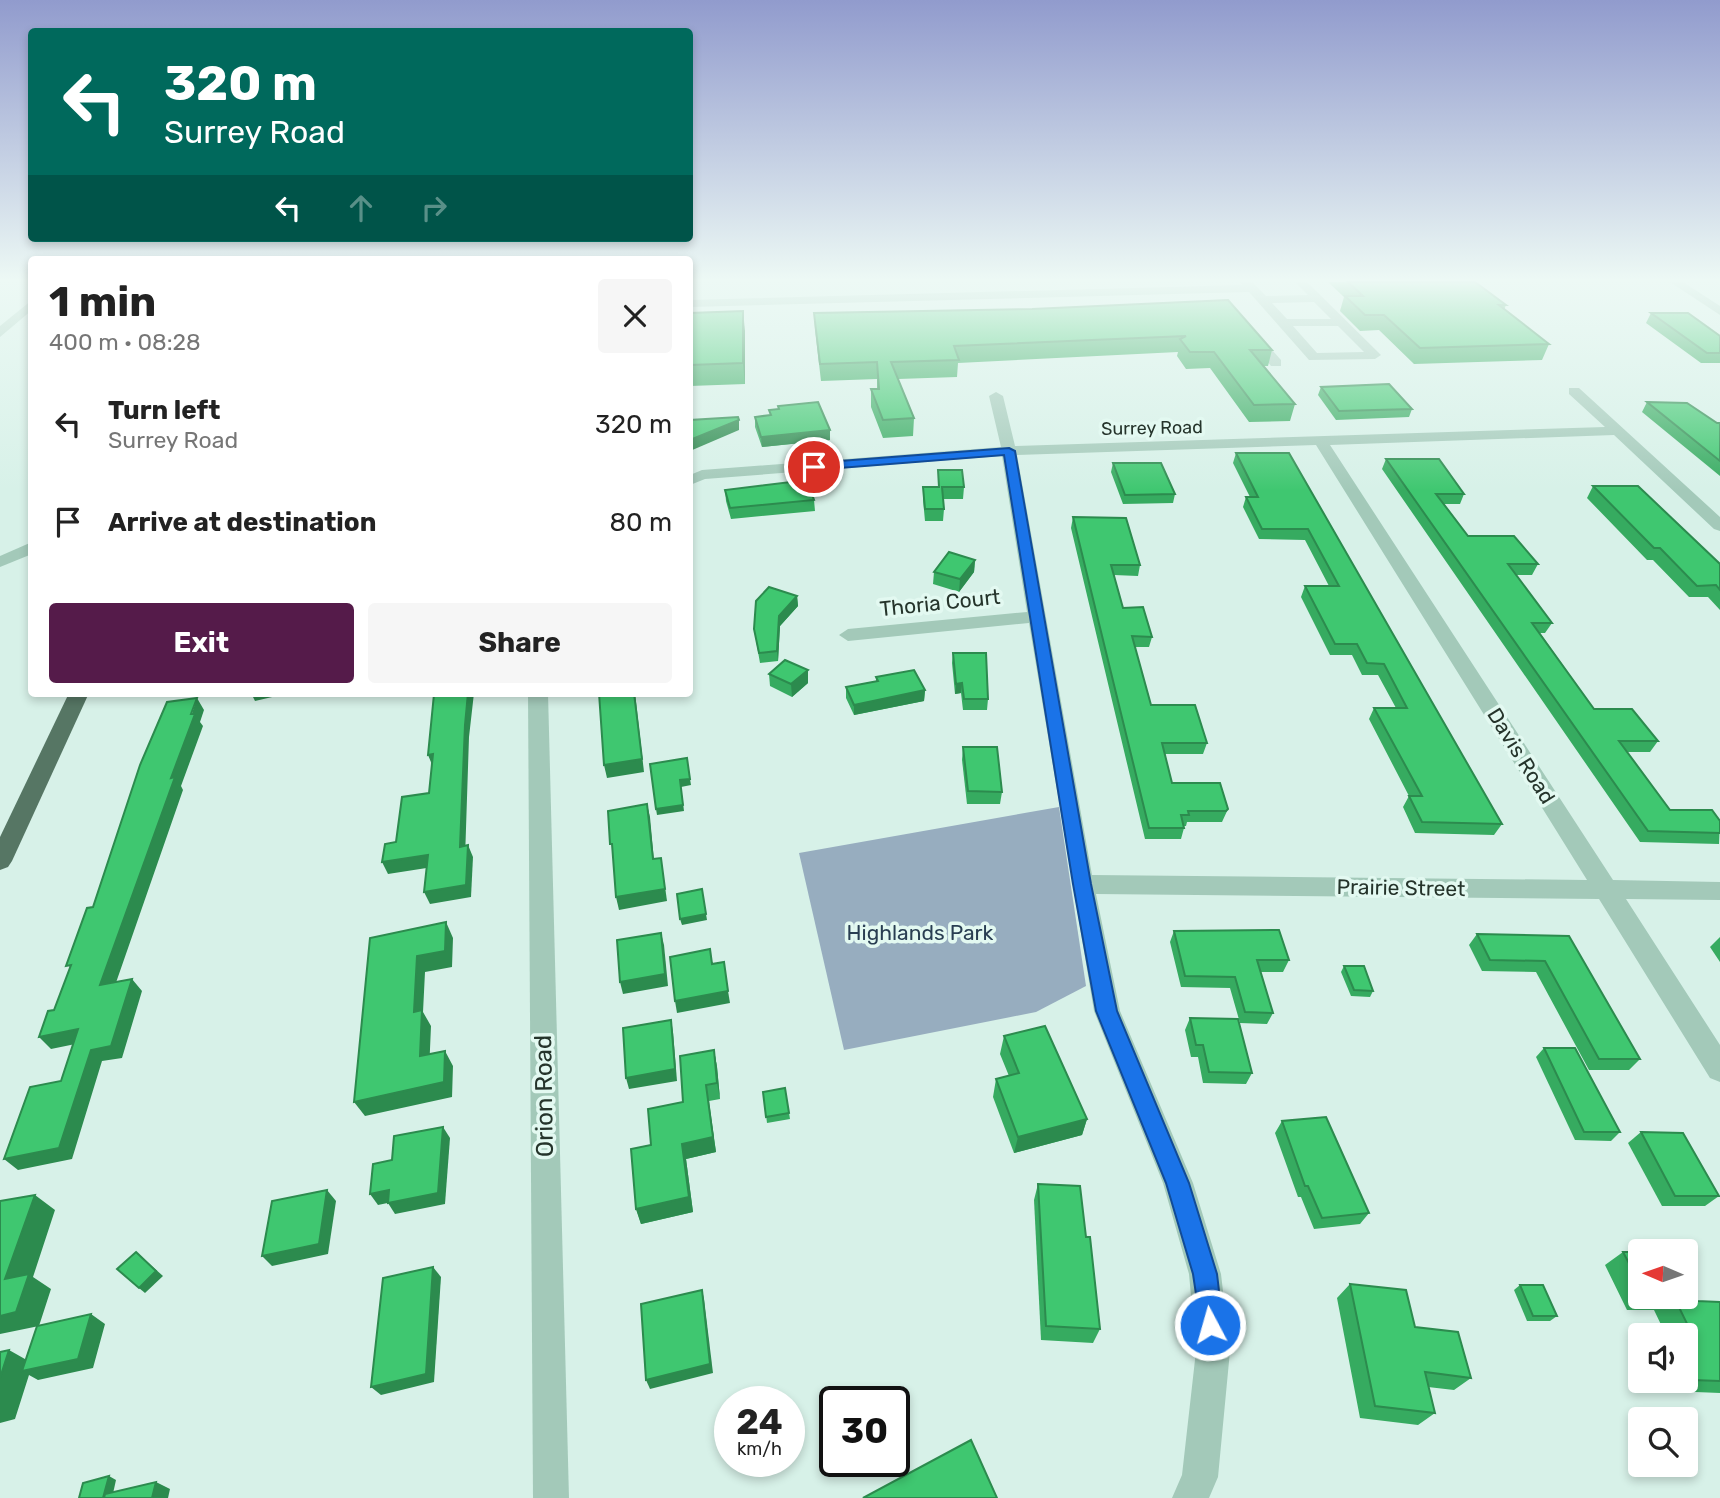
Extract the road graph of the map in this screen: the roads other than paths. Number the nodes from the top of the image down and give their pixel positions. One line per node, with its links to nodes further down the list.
1 (1267, 352): 4 (street)
2 (1309, 352): 3 (street)
3 (1372, 352)
4 (1276, 363)
5 (1574, 391): 7 (street)
6 (996, 396): 9 (street)
7 (1618, 431): 8 (street, Surrey Road); 11 (street)
8 (1322, 443): 9 (street, Surrey Road); 20 (street, Davis Road)
9 (1009, 451): 10 (street, Surrey Road); 14 (street)
10 (693, 479)
11 (1720, 526)
12 (28, 549): 13 (street)
13 (0, 562)
14 (1036, 617): 15 (street, Thoria Court); 19 (street)
15 (848, 635)
16 (77, 697): 18 (main road)
17 (538, 697): 23 (street, Orion Road)
18 (0, 861)
19 (1082, 884): 20 (street, Prairie Street); 24 (street)
20 (1605, 890): 21 (street, Prairie Street); 22 (street, Davis Road)
21 (1720, 891)
22 (1720, 1069)
23 (551, 1498)
24 (1190, 1498)

